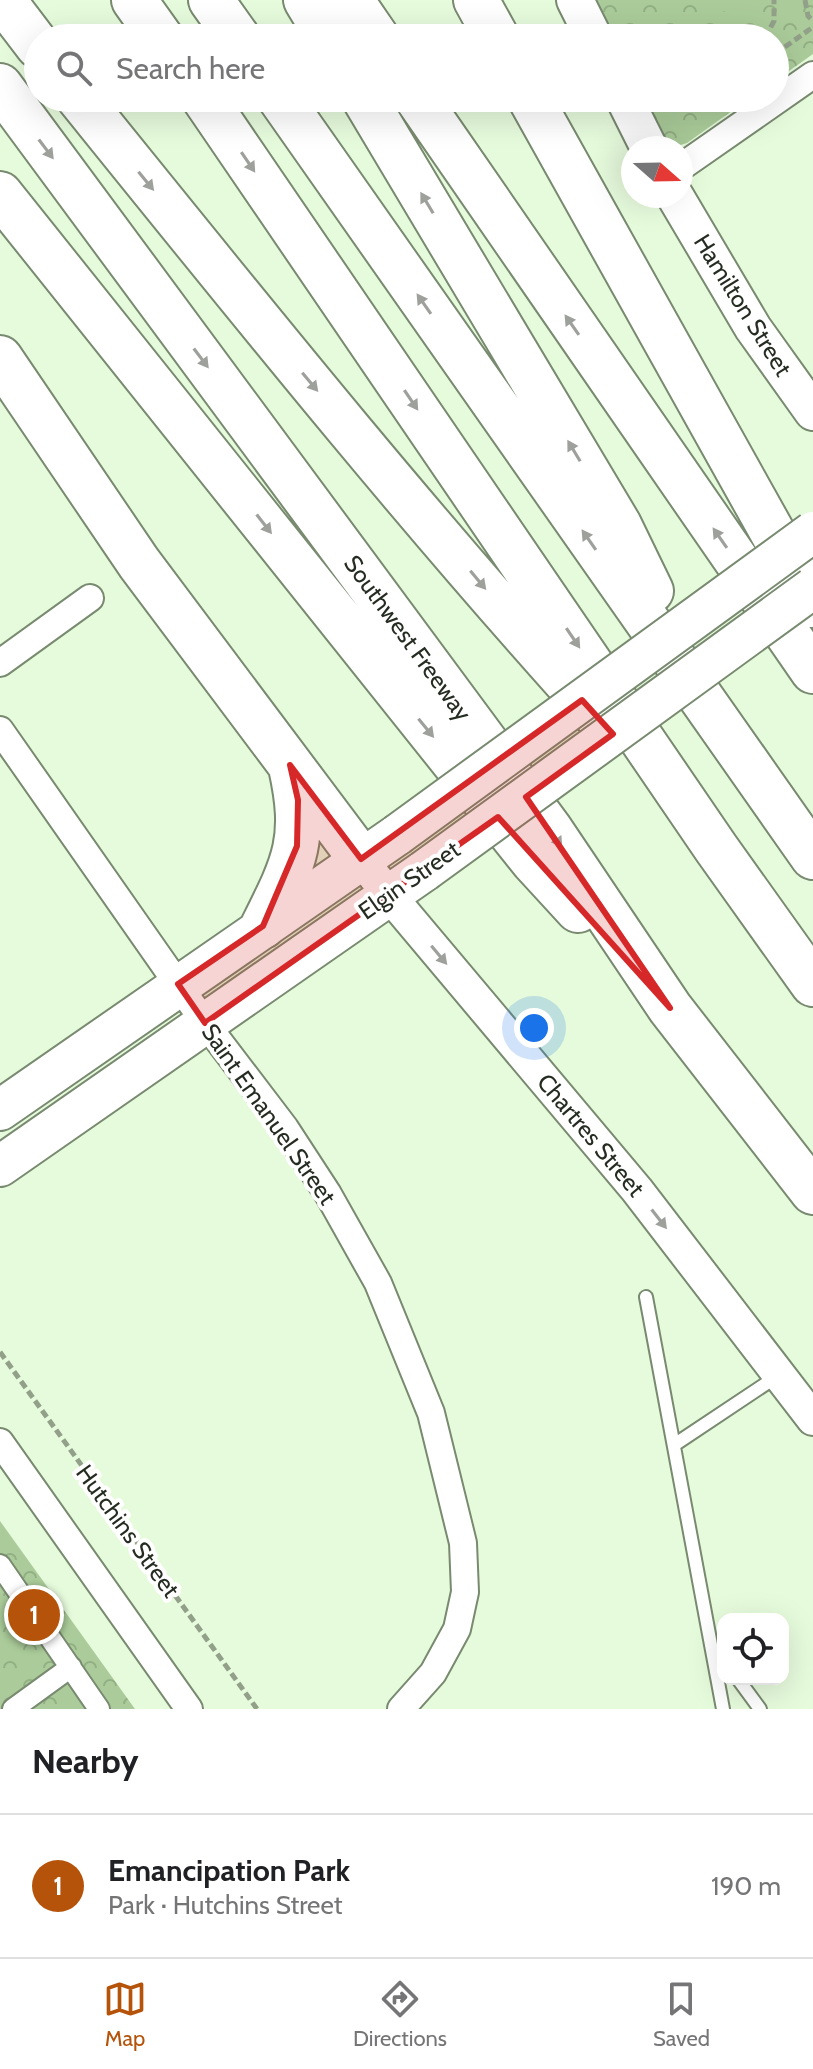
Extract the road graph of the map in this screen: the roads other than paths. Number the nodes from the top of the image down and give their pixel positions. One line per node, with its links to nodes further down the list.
1 (3, 0): 14 (highway)
2 (134, 0): 8 (highway)
3 (211, 0): 9 (highway)
4 (306, 0): 10 (highway)
5 (351, 0): 11 (highway)
6 (476, 0): 12 (highway)
7 (575, 0): 13 (main road)
8 (151, 24)
9 (228, 24)
10 (321, 24)
11 (367, 24)
12 (489, 24)
13 (587, 24)
14 (24, 28)
15 (813, 75): 17 (street)
16 (0, 86): 48 (highway, Southwest Freeway, one-way to 48)
17 (789, 92)
18 (90, 112): 41 (highway, one-way to 41)
19 (214, 112): 41 (highway, one-way to 41)
20 (290, 112): 38 (highway, one-way to 20)
21 (372, 112): 38 (highway, one-way to 21)
22 (427, 112): 37 (highway, one-way to 22)
23 (538, 112): 35 (highway)
24 (631, 112): 26 (main road)
25 (760, 112): 27 (street)
26 (643, 136)
27 (693, 159)
28 (0, 194): 48 (highway, one-way to 48)
29 (682, 208): 31 (main road, Hamilton Street)
30 (0, 358): 40 (highway)
31 (813, 412)
32 (813, 532): 43 (main road, Elgin Street, bridge)
33 (813, 588): 44 (main road, Elgin Street, bridge)
34 (90, 598): 36 (street)
35 (813, 605)
36 (0, 663)
37 (813, 671)
38 (714, 719): 42 (highway)
39 (0, 730): 46 (street, Saint Emanuel Street)
40 (290, 765): 43 (highway); 45 (highway)
41 (716, 848): 47 (highway)
42 (813, 857)
43 (361, 859): 44 (street, Chartres Street); 45 (main road, Elgin Street)
44 (389, 895): 49 (main road, Elgin Street); 54 (street, Chartres Street, one-way to 54)
45 (263, 926): 46 (main road, Elgin Street)
46 (178, 984): 49 (street, Saint Emanuel Street); 50 (main road, Elgin Street)
47 (813, 984)
48 (670, 1008): 52 (highway, Southwest Freeway)
49 (205, 1023): 51 (main road, Elgin Street); 66 (street, Saint Emanuel Street)
50 (0, 1110)
51 (0, 1166)
52 (813, 1192)
53 (646, 1297): 57 (lane)
54 (779, 1375): 55 (street, Chartres Street); 57 (lane)
55 (813, 1419)
56 (0, 1442): 65 (street)
57 (674, 1445): 59 (lane)
58 (0, 1565): 61 (street)
59 (712, 1643): 60 (lane); 67 (lane)
60 (717, 1650)
61 (71, 1667): 63 (street); 64 (street)
62 (742, 1685): 68 (lane)
63 (13, 1709)
64 (99, 1709)
65 (189, 1709)
66 (401, 1709)
67 (723, 1709)
68 (760, 1709)

